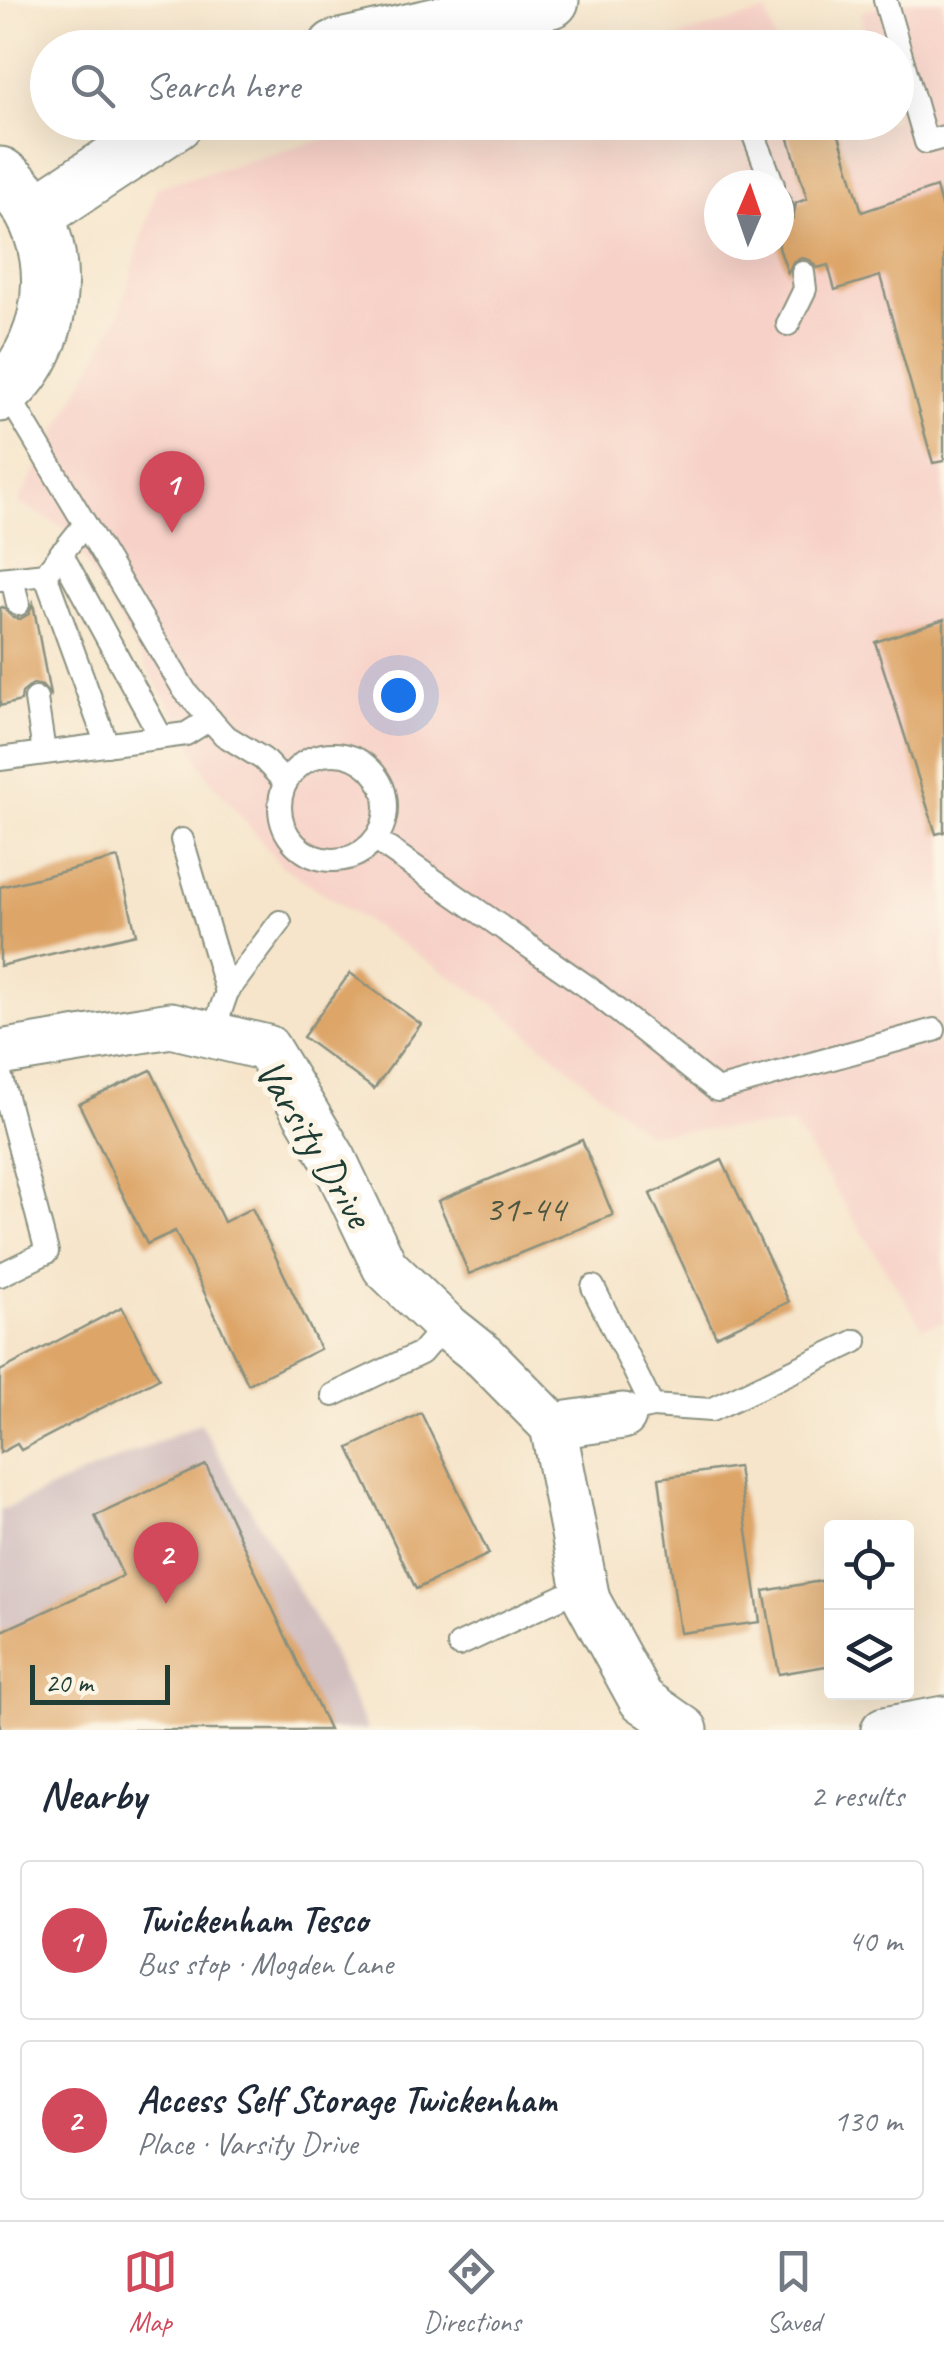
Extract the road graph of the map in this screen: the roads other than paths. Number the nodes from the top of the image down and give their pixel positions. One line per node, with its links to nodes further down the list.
1 (551, 0): 3 (street)
2 (885, 0): 4 (lane)
3 (417, 30)
4 (894, 30)
5 (914, 100): 6 (lane)
6 (944, 137)
7 (147, 140): 11 (street)
8 (755, 140): 9 (lane)
9 (767, 170)
10 (0, 175): 11 (street)
11 (36, 214): 14 (street)
12 (803, 273): 13 (lane)
13 (788, 324)
14 (2, 392): 15 (lane)
15 (84, 524): 16 (lane); 21 (lane)
16 (61, 553): 17 (lane); 23 (lane)
17 (45, 574): 18 (lane); 24 (lane)
18 (6, 579): 19 (lane)
19 (18, 604)
20 (36, 698): 25 (lane)
21 (210, 720): 23 (lane); 27 (lane)
22 (0, 734): 26 (lane)
23 (161, 737): 24 (lane)
24 (107, 744): 25 (lane)
25 (44, 752): 26 (lane)
26 (2, 758)
27 (285, 782): 29 (lane); 29 (lane)
28 (182, 840): 31 (lane)
29 (376, 840): 32 (lane)
30 (280, 922): 31 (lane)
31 (227, 992): 33 (lane)
32 (934, 1030)
33 (212, 1035): 34 (street, Varsity Drive); 38 (street, Varsity Drive)
34 (0, 1053)
35 (0, 1074): 36 (lane)
36 (0, 1275)
37 (594, 1287): 41 (lane)
38 (445, 1324): 40 (lane); 42 (street, Varsity Drive)
39 (856, 1340): 41 (lane)
40 (333, 1395)
41 (637, 1411): 42 (street)
42 (553, 1426): 43 (street)
43 (584, 1586): 44 (lane); 45 (street)
44 (459, 1644)
45 (685, 1730)

